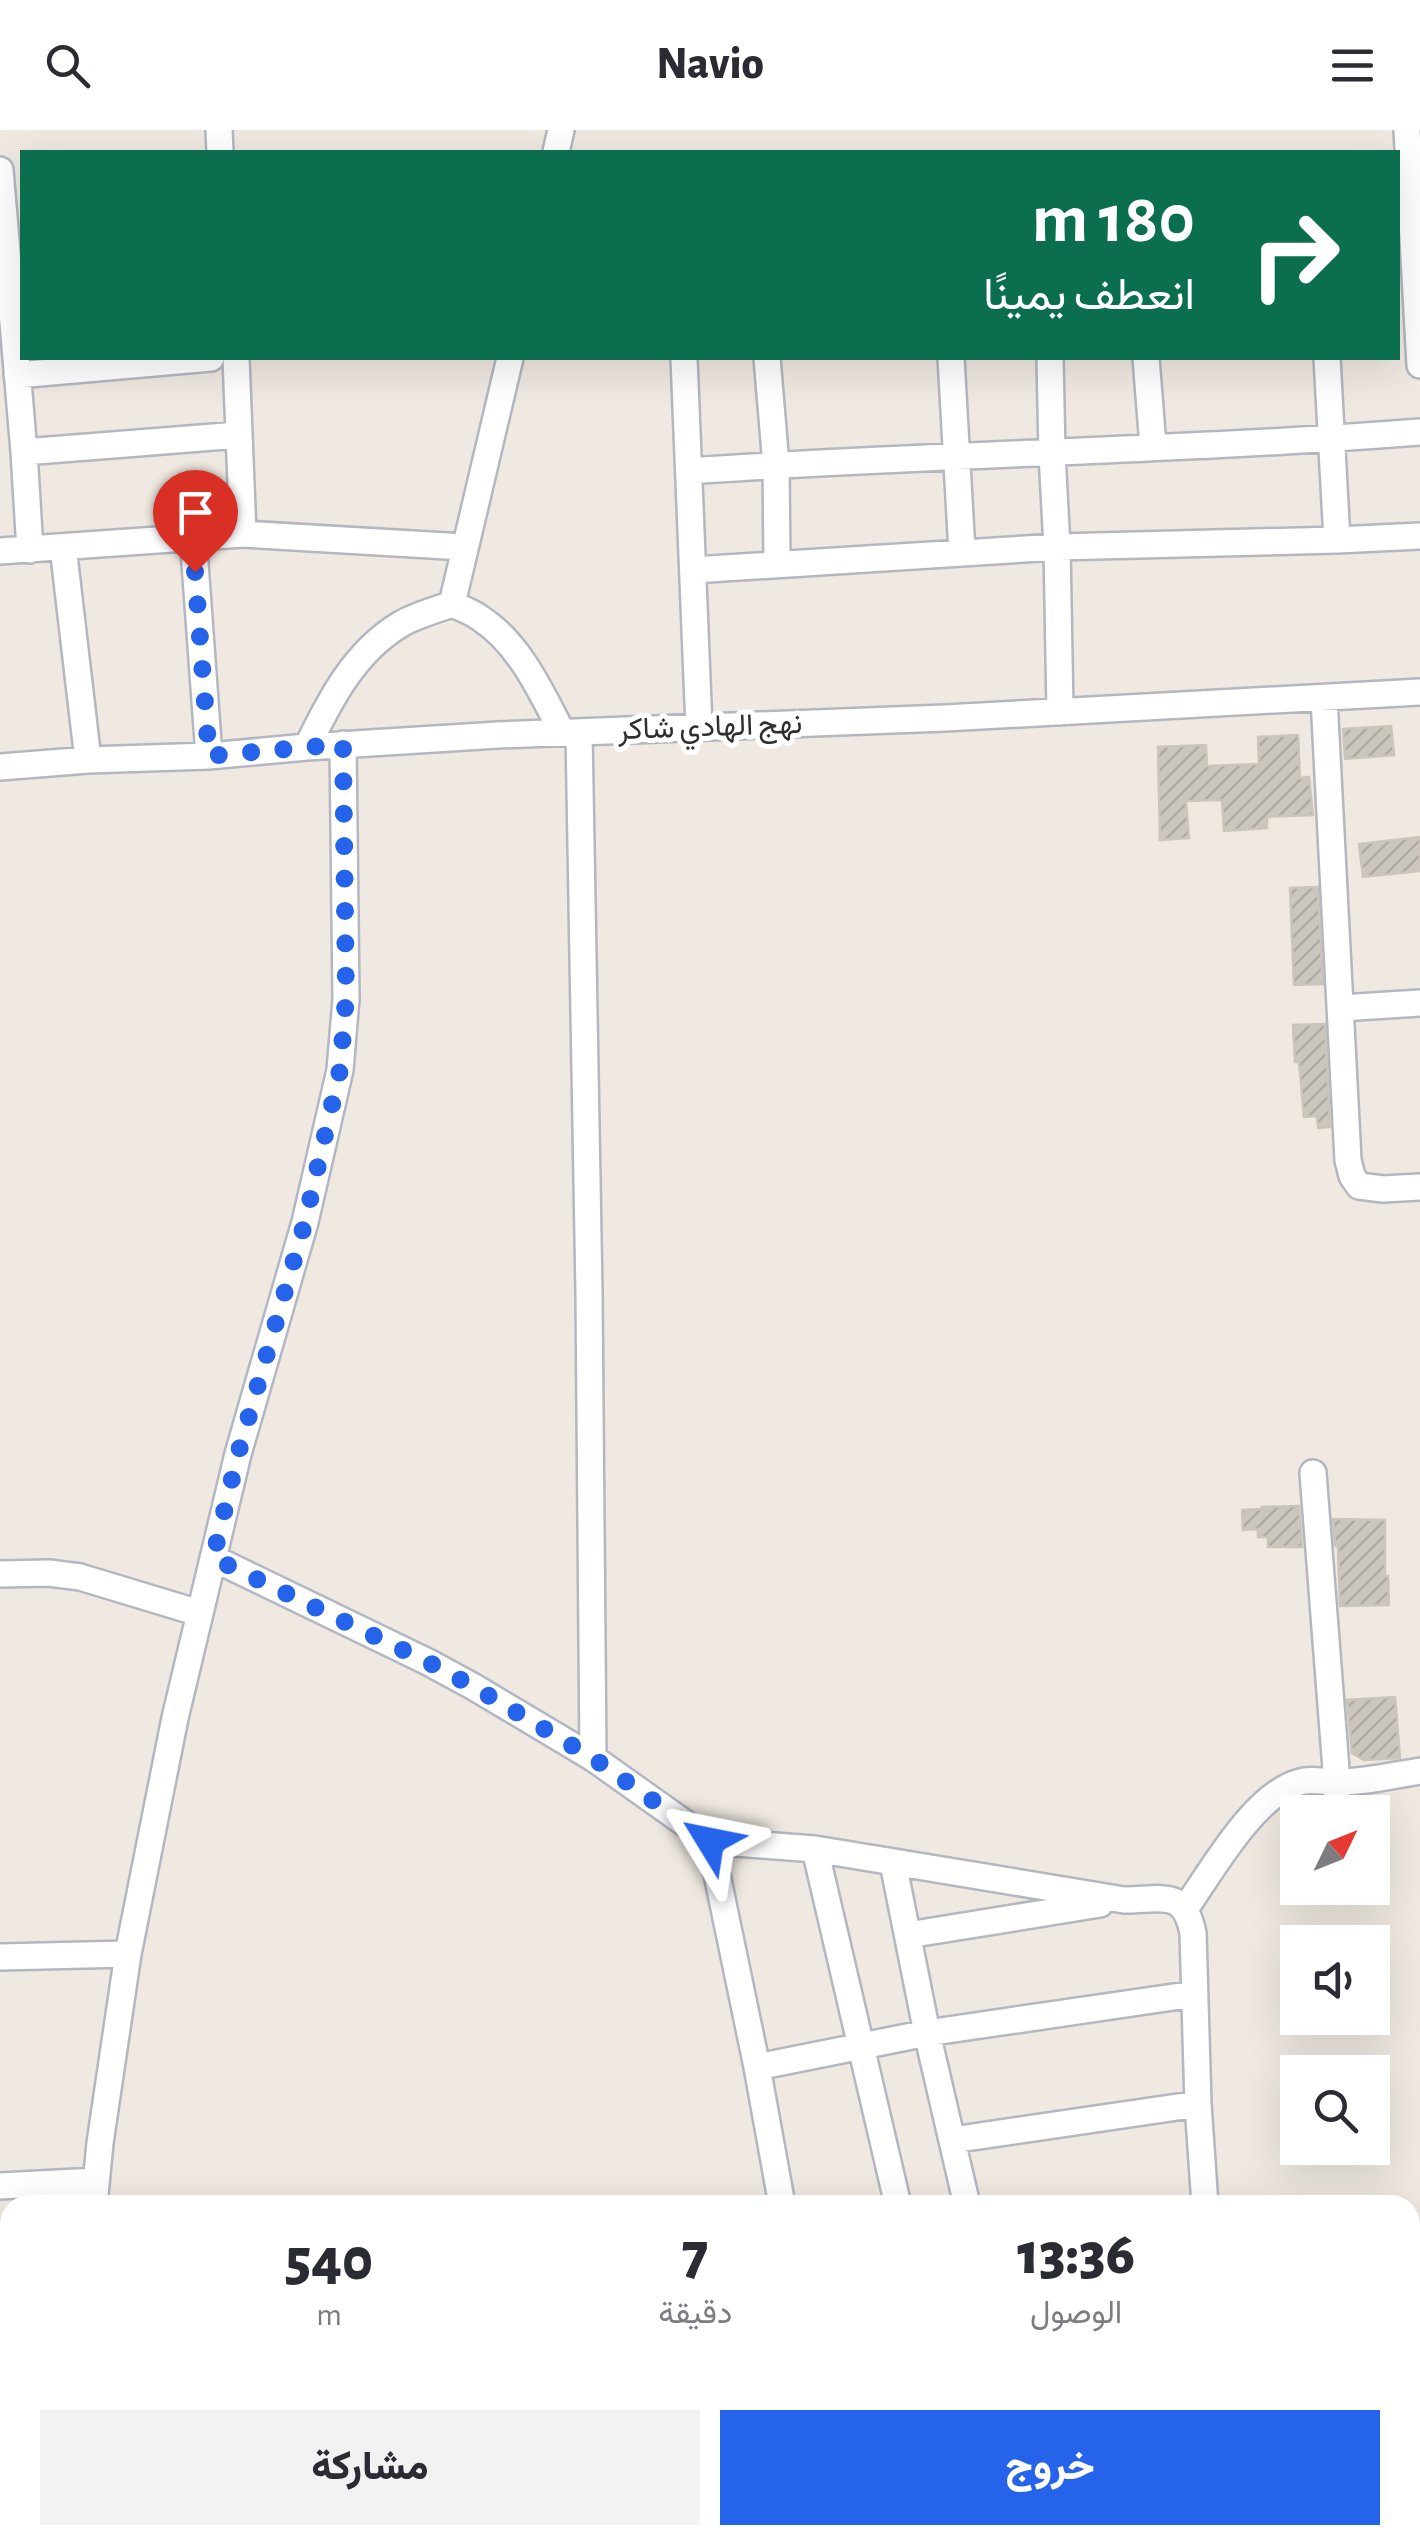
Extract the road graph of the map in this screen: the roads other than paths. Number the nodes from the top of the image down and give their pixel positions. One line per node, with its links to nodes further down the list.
1 (1407, 130): 3 (street)
2 (8, 185): 4 (street)
3 (1409, 194): 14 (street)
4 (11, 291): 15 (street)
5 (187, 360): 15 (street)
6 (236, 360): 18 (street)
7 (510, 360): 32 (street)
8 (684, 360): 25 (street)
9 (768, 360): 24 (street)
10 (951, 360): 23 (street)
11 (1050, 360): 22 (street)
12 (1146, 360): 20 (street)
13 (1327, 360): 19 (street)
14 (1420, 365)
15 (17, 375): 16 (street)
16 (10, 415): 21 (street)
17 (1420, 432): 19 (street)
18 (238, 435): 21 (street); 26 (street)
19 (1332, 439): 20 (street); 29 (street)
20 (1153, 446): 22 (street)
21 (24, 452): 33 (street)
22 (1052, 454): 23 (street); 30 (street)
23 (956, 458): 24 (street); 35 (street)
24 (776, 465): 25 (street); 36 (street)
25 (689, 471): 37 (street)
26 (244, 534): 27 (street); 32 (street)
27 (193, 536): 31 (street); 46 (street)
28 (1420, 536): 29 (street)
29 (1336, 540): 30 (street)
30 (1057, 547): 35 (street); 41 (street)
31 (63, 548): 33 (street); 47 (street)
32 (464, 548): 38 (street)
33 (30, 550): 34 (street)
34 (0, 551)
35 (962, 552): 36 (street)
36 (777, 564): 37 (street)
37 (693, 570): 42 (street)
38 (452, 604): 43 (street); 45 (street)
39 (1420, 692): 40 (street, نهج الهادي شاكر)
40 (1324, 698): 41 (street, نهج الهادي شاكر); 50 (street)
41 (1060, 712): 42 (street, نهج الهادي شاكر)
42 (699, 728): 43 (street, نهج الهادي شاكر)
43 (570, 733): 44 (street, نهج الهادي شاكر); 56 (street)
44 (343, 744): 45 (street, نهج الهادي شاكر); 53 (street)
45 (306, 747): 46 (street, نهج الهادي شاكر)
46 (209, 756): 47 (street, نهج الهادي شاكر)
47 (88, 760): 48 (street, نهج الهادي شاكر)
48 (0, 767)
49 (1420, 1003): 50 (street)
50 (1341, 1008): 51 (street)
51 (1420, 1186)
52 (1313, 1473): 58 (street)
53 (213, 1558): 55 (street); 56 (street)
54 (0, 1574): 55 (street)
55 (199, 1613): 66 (street)
56 (593, 1758): 60 (street)
57 (1420, 1771): 58 (street)
58 (1336, 1782): 59 (street); 64 (street)
59 (1336, 1795)
60 (710, 1841): 61 (street); 71 (street)
61 (815, 1849): 62 (street); 70 (street)
62 (893, 1863): 63 (street); 65 (street)
63 (1124, 1900): 64 (street); 65 (street)
64 (1185, 1909): 68 (street)
65 (908, 1935): 69 (street)
66 (128, 1954): 67 (street); 75 (street)
67 (0, 1957)
68 (1194, 1994): 69 (street); 72 (street)
69 (927, 2033): 70 (street); 73 (street)
70 (862, 2047): 71 (street); 77 (street)
71 (757, 2067): 76 (street)
72 (1198, 2104): 73 (street); 79 (street)
73 (952, 2140): 78 (street)
74 (0, 2186): 75 (street)
75 (95, 2193)
76 (780, 2195)
77 (896, 2195)
78 (965, 2195)
79 (1204, 2195)

